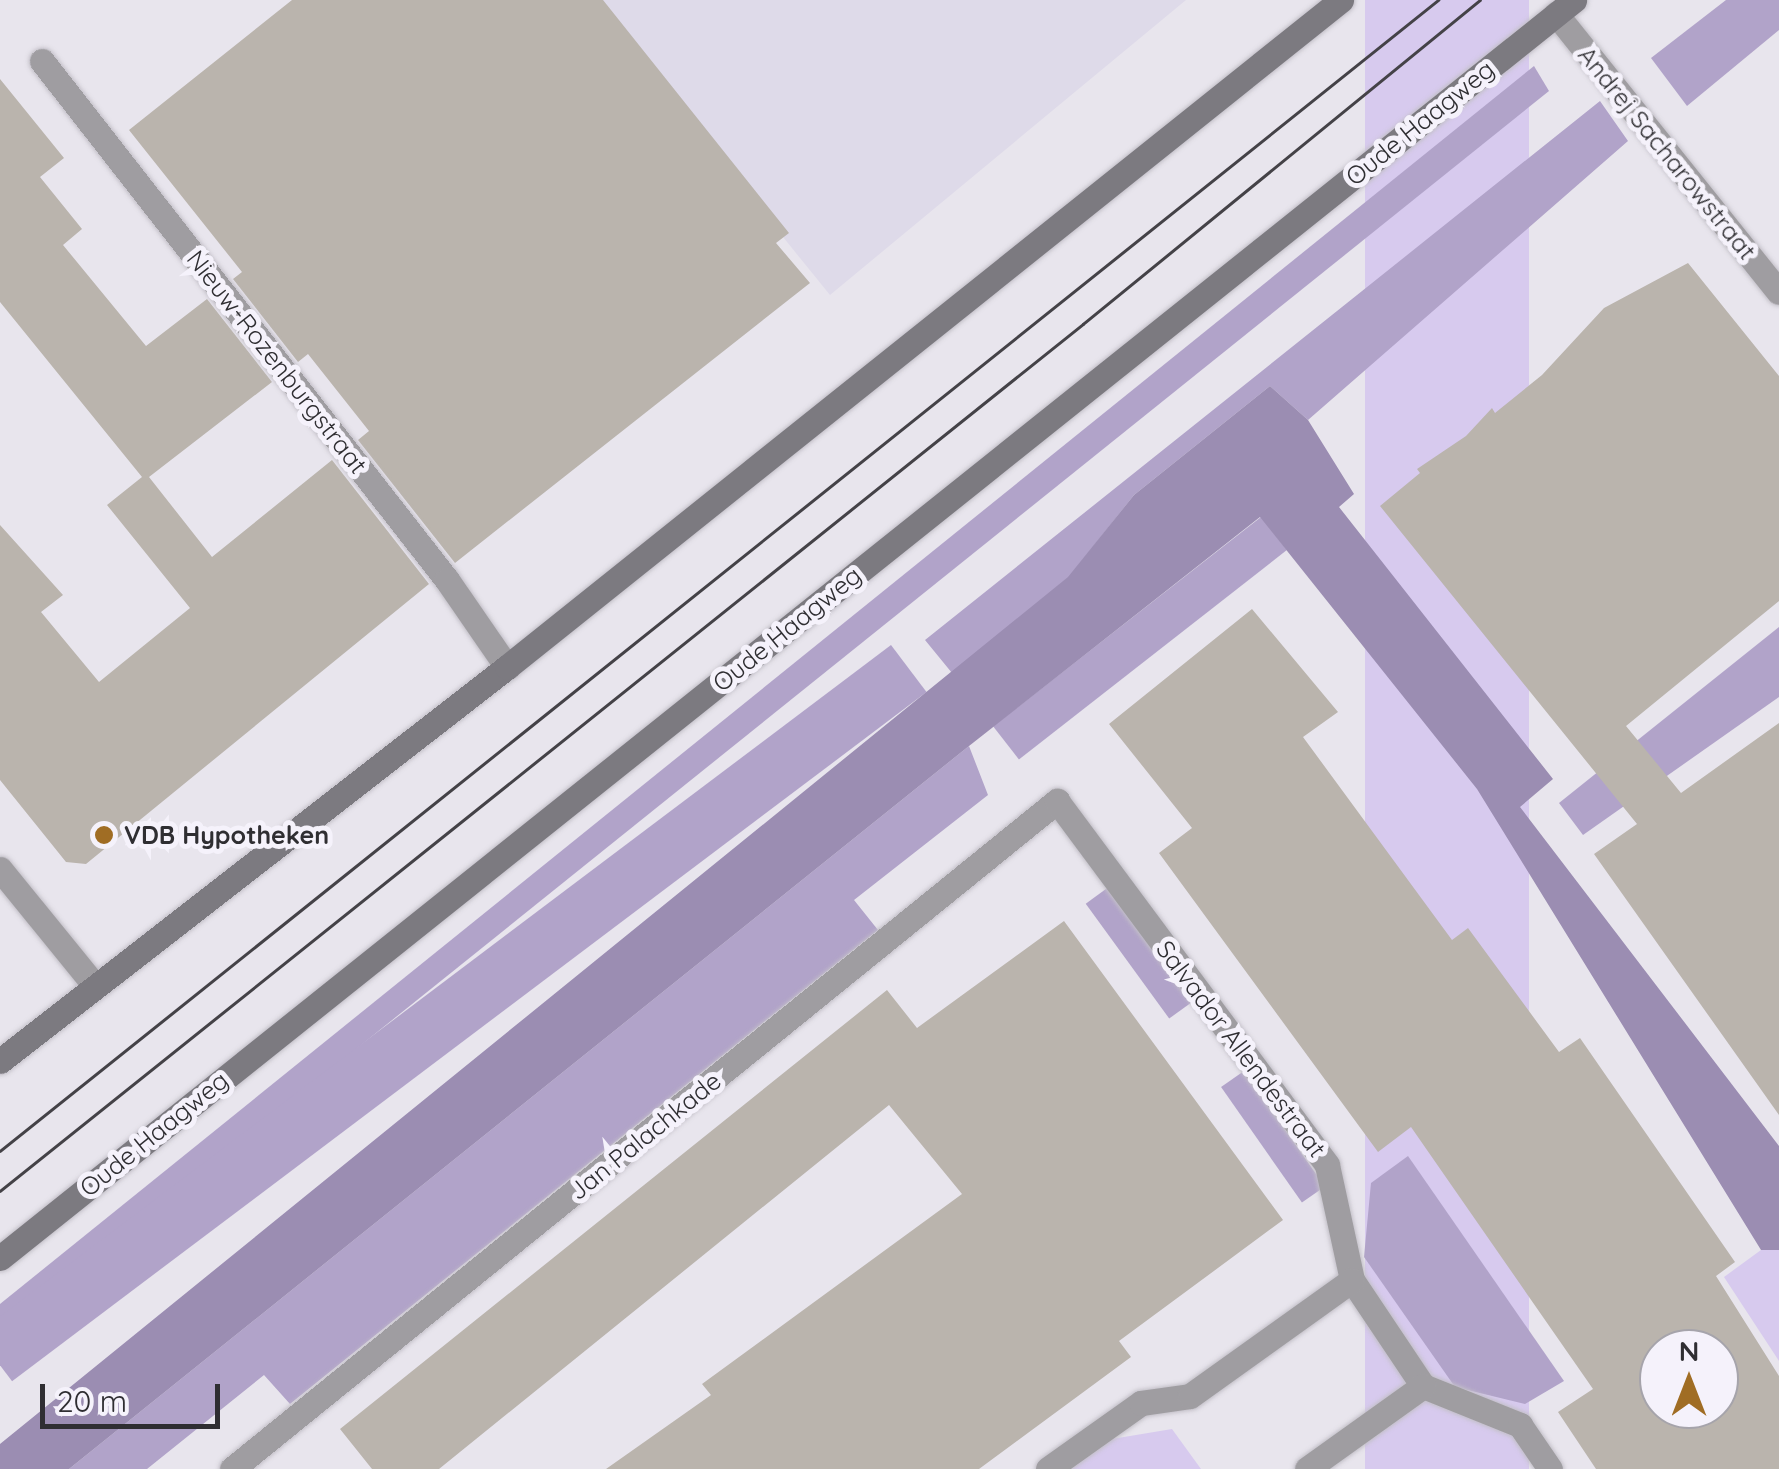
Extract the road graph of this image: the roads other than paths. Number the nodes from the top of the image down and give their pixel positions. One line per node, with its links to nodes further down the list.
1 (1341, 0): 5 (main road)
2 (1565, 7): 4 (street, Andrej Sacharowstraat); 10 (main road, Oude Haagweg)
3 (42, 61): 5 (street, Nieuw-Rozenburgstraat)
4 (1779, 292)
5 (507, 666): 8 (main road)
6 (1057, 802): 11 (street, Salvador Allendestraat); 13 (street, Jan Palachkade)
7 (0, 869): 8 (street)
8 (95, 986): 9 (main road)
9 (0, 1062)
10 (0, 1258)
11 (1352, 1280): 12 (street, Salvador Allendestraat); 14 (street)
12 (1423, 1386): 15 (street); 16 (street)
13 (232, 1469)
14 (1048, 1469)
15 (1307, 1469)
16 (1550, 1469)

